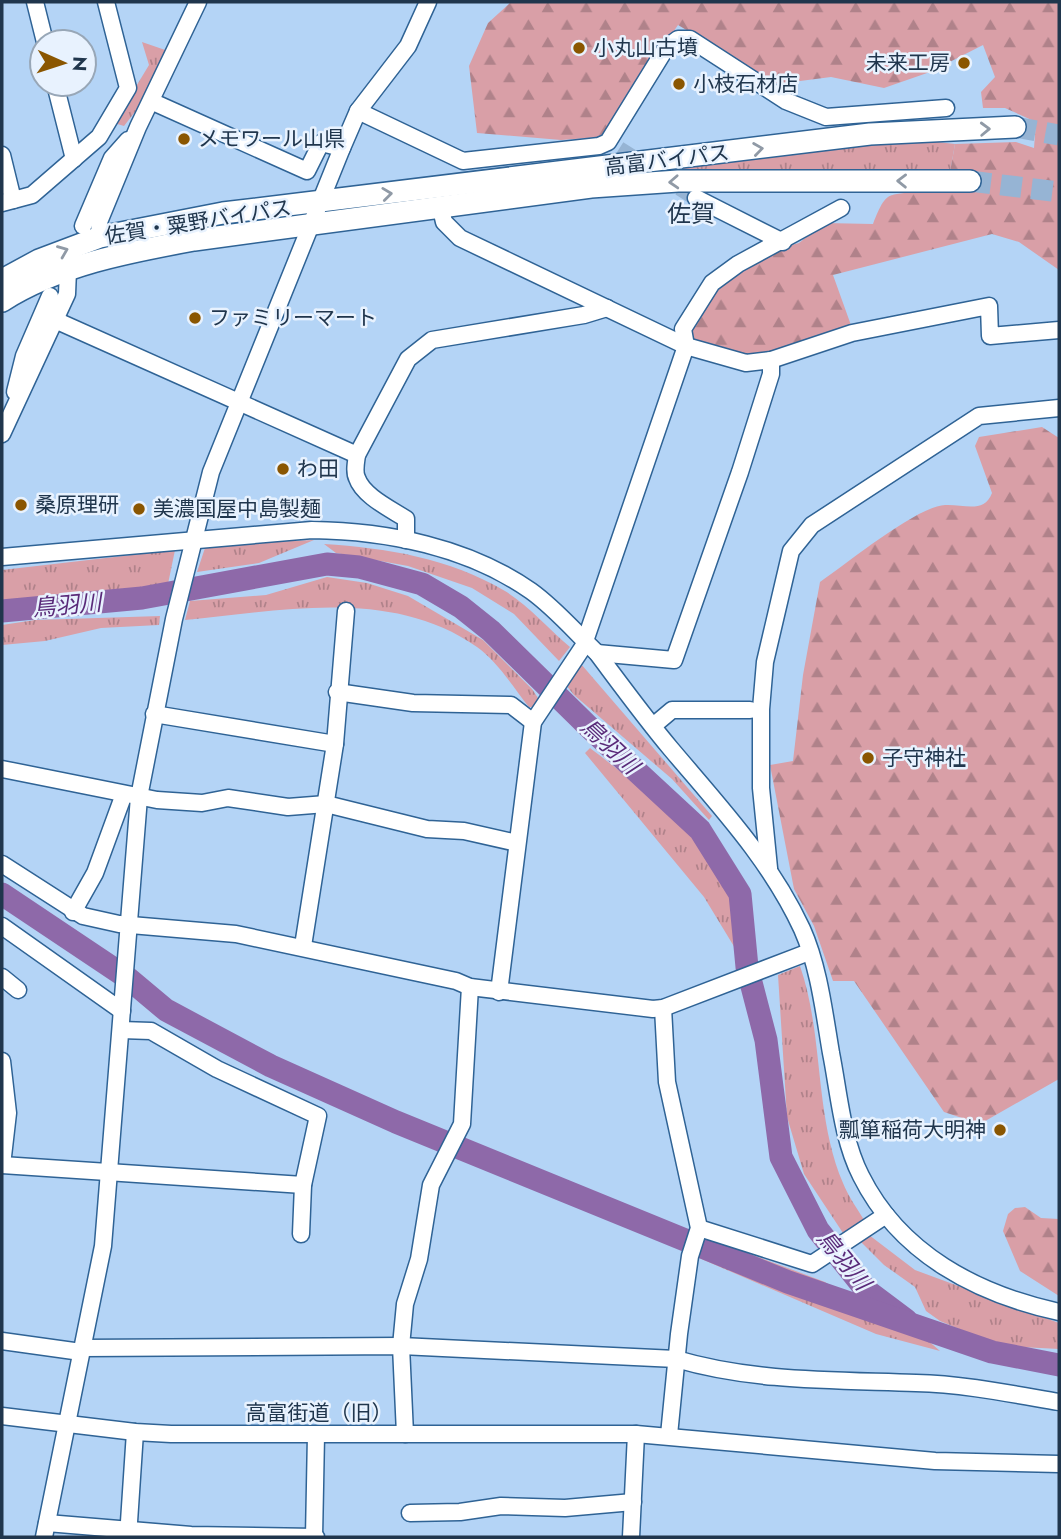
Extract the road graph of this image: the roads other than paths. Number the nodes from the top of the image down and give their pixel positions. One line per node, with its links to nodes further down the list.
1 (34, 2): 5 (street)
2 (106, 2): 13 (street)
3 (198, 2): 7 (street)
4 (422, 4): 9 (street)
5 (41, 28)
6 (59, 98): 13 (street)
7 (153, 102): 11 (street); 21 (street)
8 (946, 108): 9 (street)
9 (358, 111): 11 (street)
10 (1015, 127): 17 (highway, 高富バイパス, one-way to 10)
11 (342, 148): 17 (street)
12 (2, 155): 16 (street)
13 (74, 159): 16 (street)
14 (970, 181): 19 (highway, 高富バイパス, one-way to 19)
15 (696, 198): 22 (street)
16 (7, 201)
17 (319, 203): 20 (street); 21 (highway, 佐賀・粟野バイパス)
18 (841, 208): 22 (street)
19 (441, 209): 20 (highway, 高富バイパス); 27 (street)
20 (312, 224): 23 (highway, 佐賀・粟野バイパス); 33 (street)
21 (91, 231): 24 (highway, 佐賀・粟野バイパス, one-way to 21)
22 (783, 242): 30 (street)
23 (68, 270): 26 (highway, 佐賀・粟野バイパス); 28 (street)
24 (2, 280)
25 (50, 296): 32 (street)
26 (2, 301)
27 (607, 308): 30 (street); 36 (street)
28 (55, 320): 32 (street); 33 (street)
29 (1059, 330): 31 (street)
30 (686, 346): 31 (street); 41 (street)
31 (771, 360): 41 (street)
32 (17, 401): 35 (street)
33 (238, 402): 36 (street); 38 (street)
34 (1059, 408): 53 (street)
35 (2, 434)
36 (357, 455): 37 (street)
37 (406, 540): 38 (street); 41 (street)
38 (192, 543): 39 (street); 44 (street)
39 (2, 557)
40 (346, 611): 42 (street)
41 (588, 647): 45 (street); 46 (street)
42 (337, 692): 45 (street); 47 (street)
43 (750, 710): 46 (street)
44 (154, 714): 47 (street); 49 (street)
45 (536, 717): 51 (street)
46 (653, 726): 53 (street)
47 (335, 744): 50 (street)
48 (2, 769): 49 (street)
49 (131, 795): 50 (street); 54 (street); 55 (street)
50 (326, 804): 51 (street); 57 (street)
51 (517, 843): 62 (street)
52 (2, 864): 54 (street)
53 (769, 871): 58 (street)
54 (73, 912): 55 (street)
55 (127, 924): 57 (street); 63 (street)
56 (2, 926): 63 (street)
57 (303, 946): 60 (street)
58 (807, 952): 64 (street); 70 (street)
59 (2, 977): 61 (street)
60 (470, 987): 62 (street); 75 (street)
61 (18, 990)
62 (499, 992): 64 (street)
63 (122, 1008): 65 (street)
64 (663, 1008): 71 (street)
65 (121, 1030): 68 (street); 69 (street)
66 (2, 1061): 67 (street)
67 (2, 1165): 68 (street)
68 (111, 1172): 69 (street); 76 (street)
69 (303, 1185): 72 (street)
70 (886, 1215): 71 (street); 73 (street)
71 (699, 1228): 77 (street)
72 (300, 1234)
73 (1059, 1312)
74 (2, 1341): 76 (street)
75 (401, 1346): 76 (street); 77 (street); 82 (street)
76 (82, 1350): 80 (street)
77 (676, 1359): 78 (street); 85 (street)
78 (1059, 1402)
79 (2, 1416): 80 (street, 高富街道（旧）)
80 (66, 1425): 81 (street, 高富街道（旧）); 89 (street)
81 (135, 1432): 84 (street, 高富街道（旧）); 90 (street)
82 (405, 1434): 83 (street, 高富街道（旧）); 84 (street, 高富街道（旧）)
83 (636, 1434): 85 (street, 高富街道（旧）); 87 (street)
84 (316, 1435): 91 (street)
85 (669, 1436): 86 (street, 高富街道（旧）)
86 (1059, 1464)
87 (633, 1502): 88 (street); 92 (street)
88 (410, 1514)
89 (45, 1530): 90 (street)
90 (129, 1534): 91 (street)
91 (315, 1537)
92 (631, 1537)

